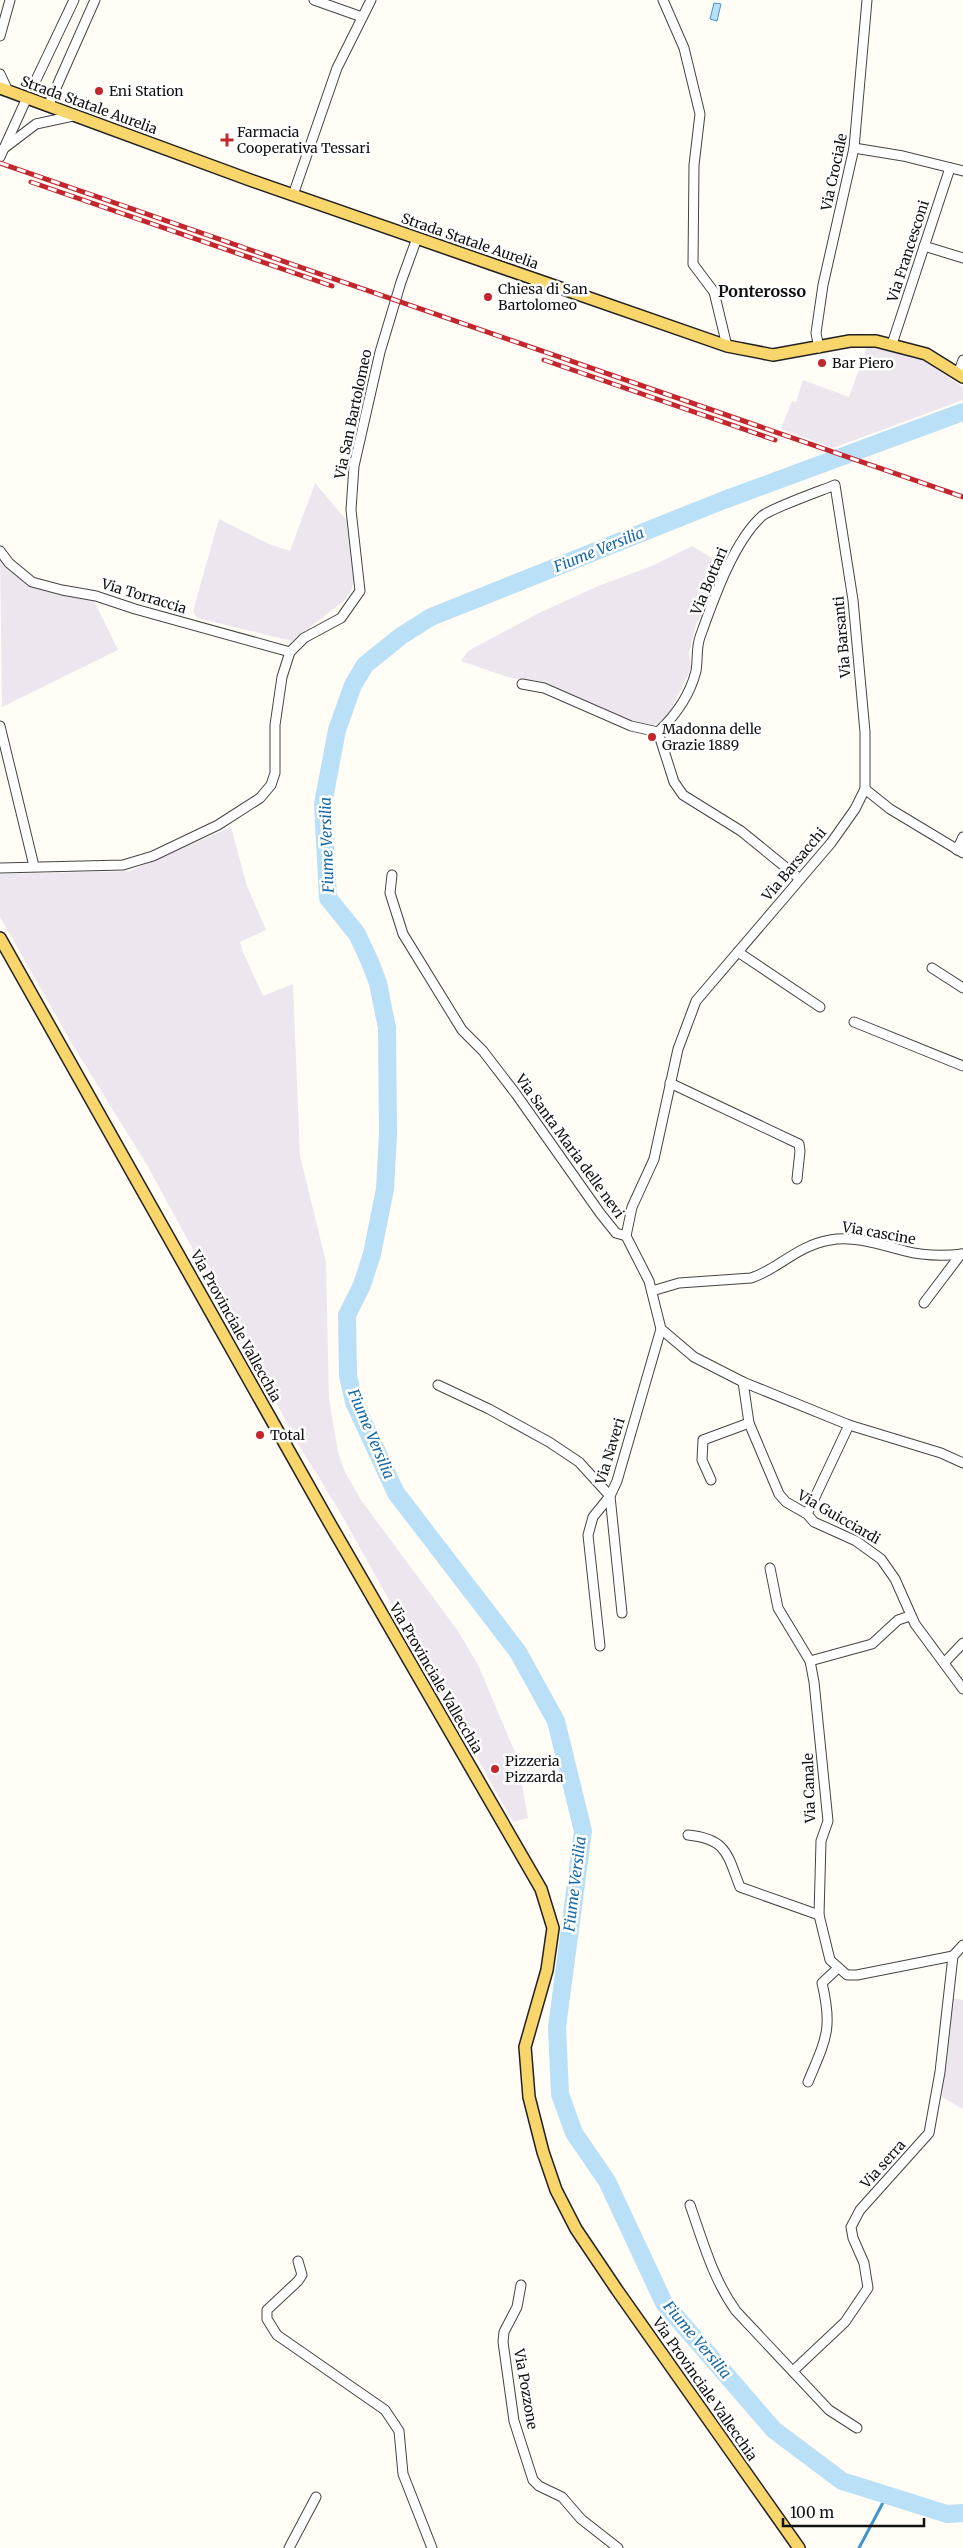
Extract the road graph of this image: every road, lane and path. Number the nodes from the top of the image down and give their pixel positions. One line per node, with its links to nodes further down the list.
1 (10, 0): 9 (street)
2 (74, 0): 11 (street)
3 (95, 0): 14 (street)
4 (314, 0): 8 (street)
5 (371, 0): 8 (street)
6 (663, 0): 26 (street)
7 (867, 0): 17 (street, Via Crociale)
8 (362, 17): 21 (street)
9 (0, 36)
10 (0, 74): 12 (street)
11 (35, 82)
12 (4, 90): 14 (main road, Strada Statale Aurelia)
13 (25, 102): 18 (street)
14 (48, 106): 15 (main road, Strada Statale Aurelia)
15 (73, 116): 18 (street); 21 (main road, Strada Statale Aurelia)
16 (0, 135): 18 (street)
17 (854, 148): 19 (street); 27 (street, Via Crociale)
18 (2, 153)
19 (950, 168): 20 (street); 23 (street, Via Francesconi)
20 (963, 171)
21 (293, 194): 22 (main road, Strada Statale Aurelia)
22 (417, 238): 26 (main road, Strada Statale Aurelia); 32 (street, Via San Bartolomeo)
23 (924, 246): 24 (street); 25 (street, Via Francesconi)
24 (963, 258)
25 (892, 344): 27 (main road, Strada Statale Aurelia); 29 (main road, Strada Statale Aurelia)
26 (727, 346): 27 (main road, Strada Statale Aurelia)
27 (819, 348)
28 (963, 360): 29 (street)
29 (960, 376)
30 (835, 484): 35 (street, Via Bottari); 36 (street, Via Barsanti)
31 (0, 551): 32 (street, Via Torraccia)
32 (290, 652): 39 (street)
33 (522, 684): 35 (street)
34 (0, 726): 39 (street)
35 (658, 732): 42 (street)
36 (865, 789): 38 (street); 42 (street, Via Barsacchi)
37 (963, 837): 38 (street)
38 (960, 851)
39 (34, 866): 40 (street)
40 (0, 868)
41 (392, 875): 52 (street, Via Santa Maria delle nevi)
42 (800, 879): 44 (street, Via Barsacchi)
43 (0, 938): 88 (main road, Via Provinciale Vallecchia)
44 (738, 952): 47 (street); 50 (street, Via Barsacchi)
45 (932, 968): 46 (street)
46 (963, 988)
47 (820, 1007)
48 (854, 1022): 49 (street)
49 (963, 1066)
50 (670, 1083): 51 (street); 52 (street, Via Barsacchi)
51 (796, 1179)
52 (626, 1236): 54 (street, Via Santa Maria delle nevi)
53 (962, 1254): 54 (street, Via cascine); 55 (street)
54 (652, 1291): 56 (street, Via Santa Maria delle nevi)
55 (924, 1303)
56 (661, 1329): 57 (street); 63 (street, Via Naveri)
57 (743, 1382): 59 (street, Via Guicciardi); 60 (street)
58 (438, 1385): 63 (street)
59 (749, 1423): 62 (street); 64 (street, Via Guicciardi)
60 (849, 1425): 61 (street); 64 (street)
61 (963, 1463)
62 (711, 1480)
63 (610, 1496): 66 (street, Via Naveri); 69 (street)
64 (807, 1514): 67 (street, Via Guicciardi)
65 (770, 1568): 70 (street, Via Canale)
66 (622, 1613)
67 (910, 1616): 70 (street); 71 (street, Via Guicciardi)
68 (963, 1643): 71 (street)
69 (600, 1646)
70 (810, 1661): 74 (street, Via Canale)
71 (945, 1662): 72 (street, Via Guicciardi)
72 (963, 1690)
73 (688, 1835): 74 (street)
74 (819, 1915): 77 (street, Via Canale)
75 (963, 1945): 76 (street)
76 (953, 1956): 77 (street); 82 (street, Via serra)
77 (838, 1968): 78 (street)
78 (808, 2082)
79 (690, 2205): 82 (street)
80 (298, 2261): 86 (street)
81 (521, 2285): 87 (street, Via Pozzone)
82 (793, 2371): 83 (street)
83 (857, 2428)
84 (316, 2497): 85 (street)
85 (289, 2548)
86 (432, 2548)
87 (618, 2548)
88 (799, 2548)

